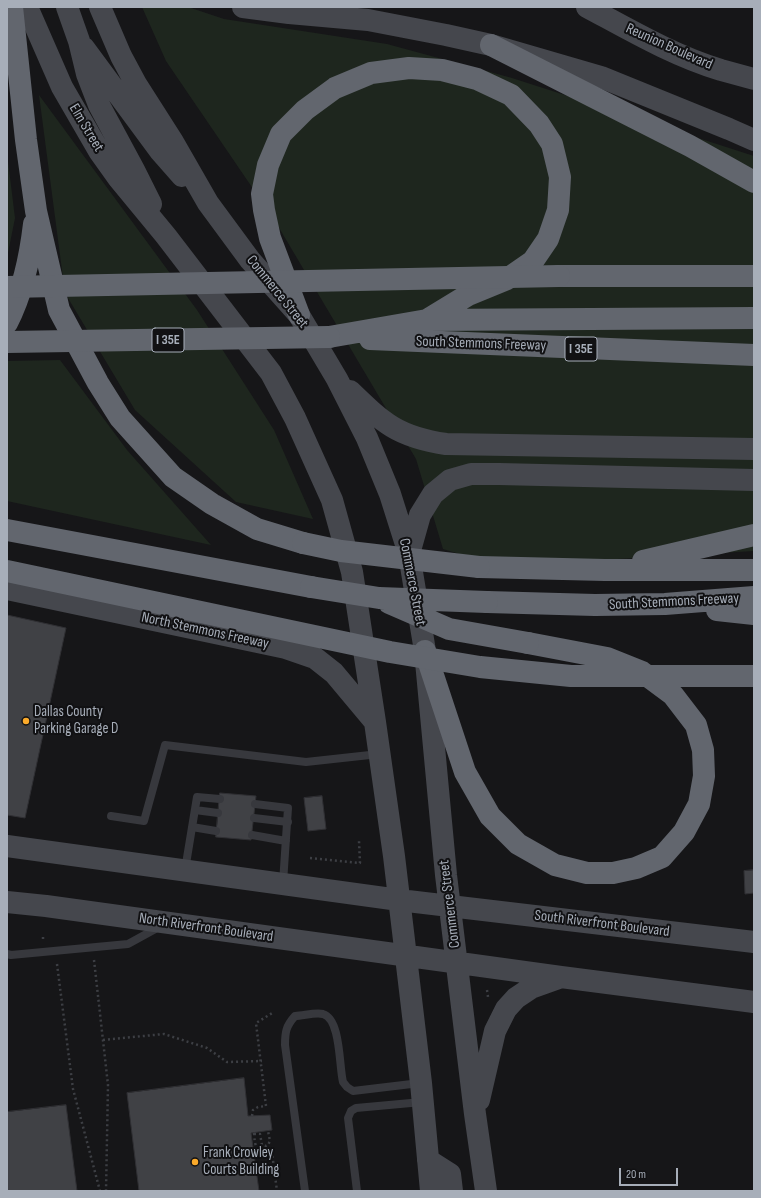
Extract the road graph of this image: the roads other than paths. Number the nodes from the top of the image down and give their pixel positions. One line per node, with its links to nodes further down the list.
1 (12, 7): 13 (highway)
2 (27, 7): 14 (main road, Elm Street)
3 (67, 7): 7 (main road)
4 (100, 7): 12 (main road, Commerce Street)
5 (243, 7): 8 (main road)
6 (587, 7): 9 (main road, Reunion Boulevard)
7 (79, 41): 12 (main road); 14 (main road)
8 (491, 45): 10 (main road); 11 (highway)
9 (754, 79)
10 (754, 140)
11 (754, 182)
12 (208, 203): 17 (main road, Commerce Street)
13 (36, 210): 20 (highway); 30 (highway, bridge)
14 (166, 236): 40 (main road)
15 (754, 276): 16 (highway, bridge)
16 (7, 287)
17 (299, 315): 19 (highway); 24 (main road, Commerce Street)
18 (754, 318): 19 (highway)
19 (427, 320): 21 (highway)
20 (7, 323)
21 (329, 337): 22 (highway, I 35E, bridge); 23 (highway, South Stemmons Freeway / I 35E)
22 (7, 342)
23 (748, 356)
24 (337, 379): 25 (main road); 29 (main road, Commerce Street)
25 (754, 449)
26 (754, 480): 29 (main road)
27 (7, 530): 35 (highway, bridge)
28 (754, 535): 30 (highway)
29 (409, 554): 38 (main road, Commerce Street)
30 (605, 570): 31 (highway)
31 (754, 570)
32 (7, 571): 39 (highway, bridge)
33 (7, 589): 40 (main road, North Stemmons Freeway)
34 (754, 597): 36 (highway, South Stemmons Freeway)
35 (379, 598): 36 (highway, South Stemmons Freeway, bridge); 38 (highway, bridge)
36 (665, 604): 37 (highway)
37 (754, 614)
38 (425, 651): 58 (main road, Commerce Street)
39 (754, 676)
40 (375, 722): 41 (main road)
41 (380, 754): 46 (lane); 56 (main road)
42 (220, 800): 44 (lane)
43 (255, 804): 48 (lane)
44 (195, 810): 45 (lane); 49 (lane)
45 (218, 813)
46 (111, 816)
47 (254, 818): 48 (lane)
48 (288, 822): 52 (lane)
49 (192, 827): 50 (lane); 54 (lane)
50 (216, 831)
51 (252, 835): 52 (lane)
52 (286, 841): 55 (lane)
53 (7, 846): 54 (main road)
54 (185, 870): 55 (main road)
55 (283, 884): 56 (main road)
56 (399, 900): 58 (main road, South Riverfront Boulevard); 62 (main road)
57 (7, 902): 59 (main road, North Riverfront Boulevard)
58 (450, 906): 60 (main road, South Riverfront Boulevard); 63 (main road, Commerce Street)
59 (168, 922): 61 (lane); 62 (main road, North Riverfront Boulevard)
60 (754, 942)
61 (7, 954)
62 (406, 956): 63 (main road, North Riverfront Boulevard); 66 (main road)
63 (457, 962): 64 (main road); 67 (main road, Commerce Street)
64 (561, 977): 65 (main road); 67 (main road)
65 (754, 1002)
66 (421, 1093): 68 (main road); 69 (lane); 70 (lane)
67 (475, 1114): 73 (main road, Commerce Street)
68 (428, 1160): 71 (main road); 72 (main road)
69 (305, 1191)
70 (357, 1191)
71 (431, 1191)
72 (452, 1191)
73 (486, 1191)

